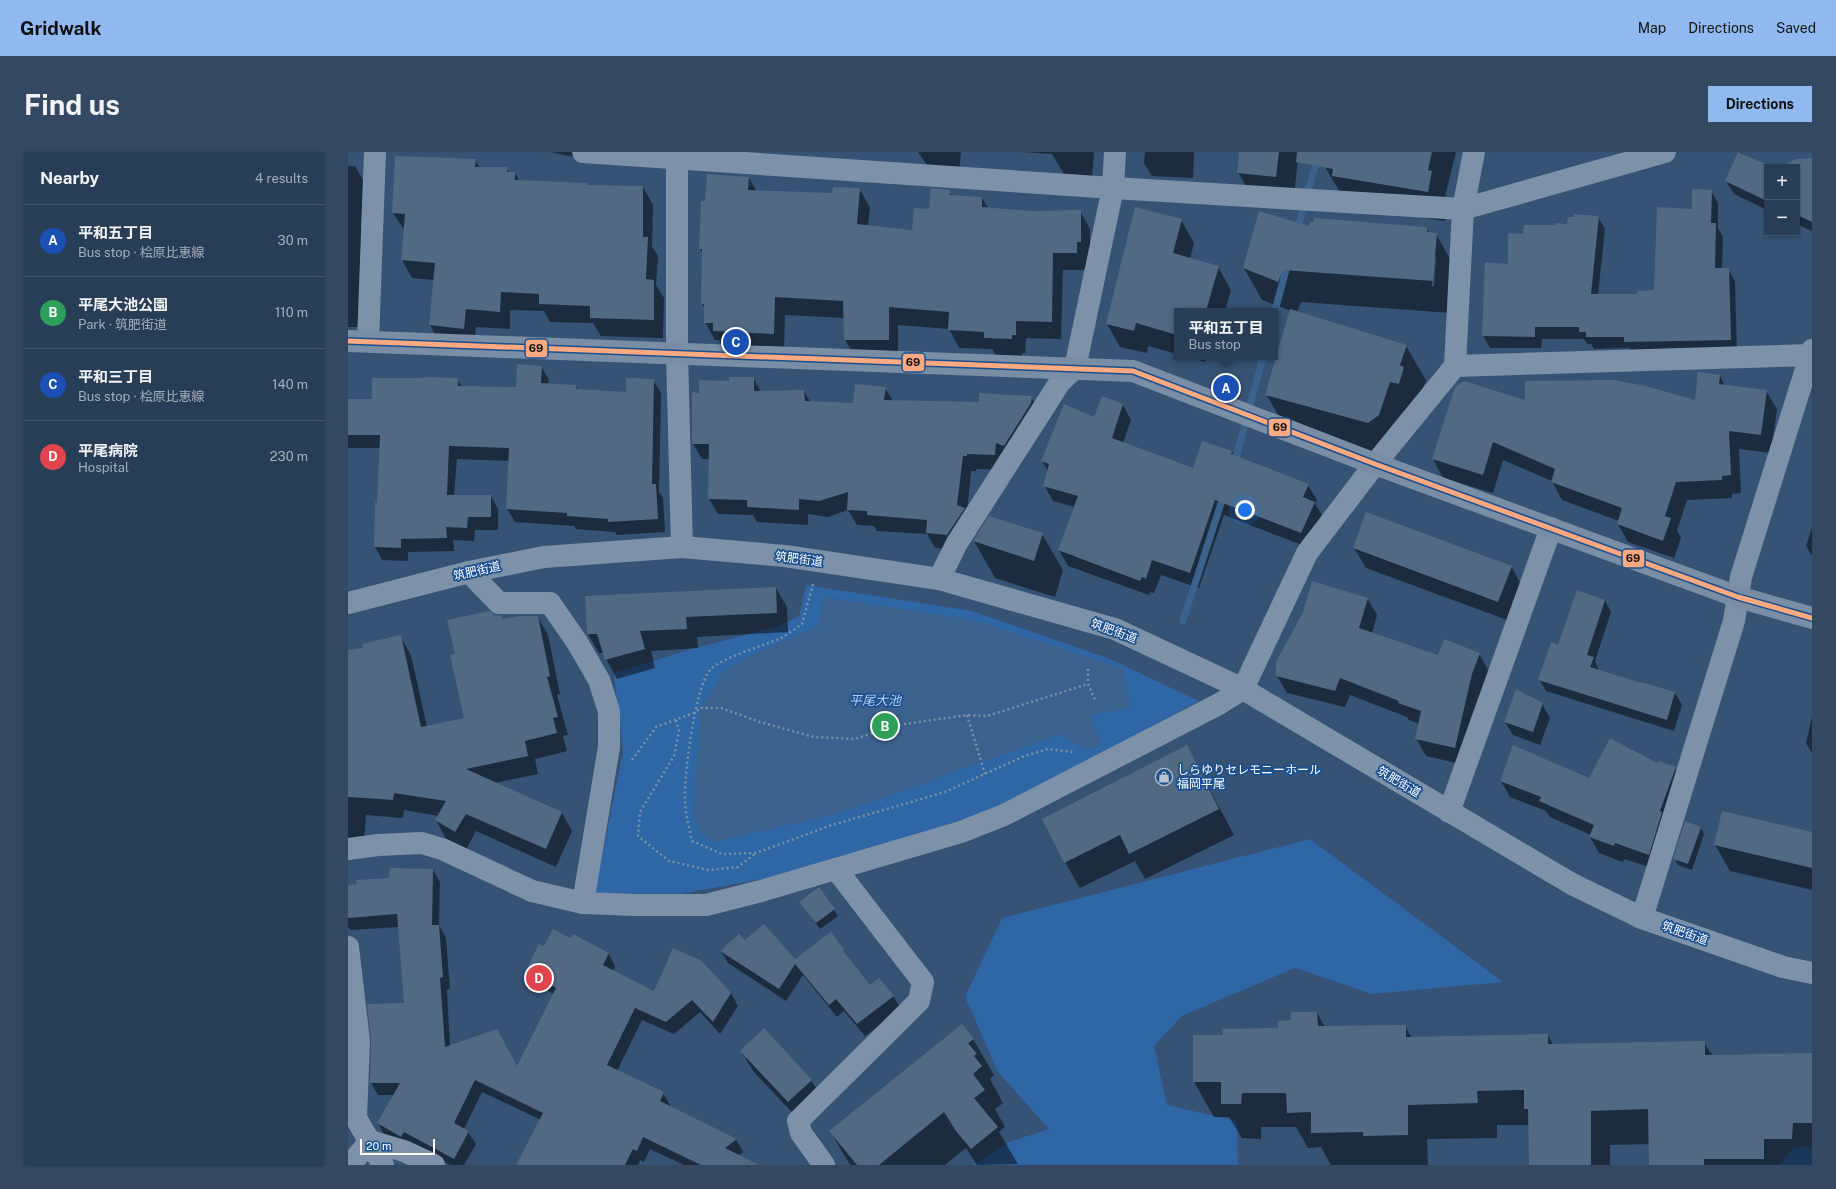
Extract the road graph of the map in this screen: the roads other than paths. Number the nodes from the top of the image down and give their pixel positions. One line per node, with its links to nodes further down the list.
1 (375, 152): 9 (street)
2 (584, 152): 6 (street)
3 (1115, 152): 7 (street)
4 (1474, 152): 8 (street)
5 (1665, 152): 8 (street)
6 (676, 156): 7 (street); 10 (street)
7 (1114, 188): 8 (street); 13 (street)
8 (1463, 209): 12 (street)
9 (358, 341): 10 (main road)
10 (677, 353): 13 (main road); 16 (street)
11 (1811, 353): 12 (street); 19 (street)
12 (1455, 366): 14 (street)
13 (1075, 368): 14 (main road); 18 (street)
14 (1375, 464): 15 (main road); 22 (street)
15 (1551, 528): 19 (main road); 23 (street)
16 (682, 547): 17 (street, 筑肥街道); 18 (street, 筑肥街道)
17 (470, 572): 20 (street, 筑肥街道); 26 (street)
18 (939, 579): 22 (street, 筑肥街道)
19 (1738, 597): 21 (main road); 27 (street)
20 (348, 603)
21 (1812, 618)
22 (1243, 689): 23 (street, 筑肥街道); 25 (street)
23 (1448, 812): 27 (street, 筑肥街道)
24 (348, 849): 26 (street)
25 (836, 869): 26 (street); 34 (street)
26 (583, 903)
27 (1642, 918): 29 (street, 筑肥街道)
28 (348, 947): 30 (street)
29 (1812, 973)
30 (370, 1141): 31 (street); 32 (street); 33 (street)
31 (350, 1165)
32 (383, 1165)
33 (434, 1165)
34 (824, 1165)

